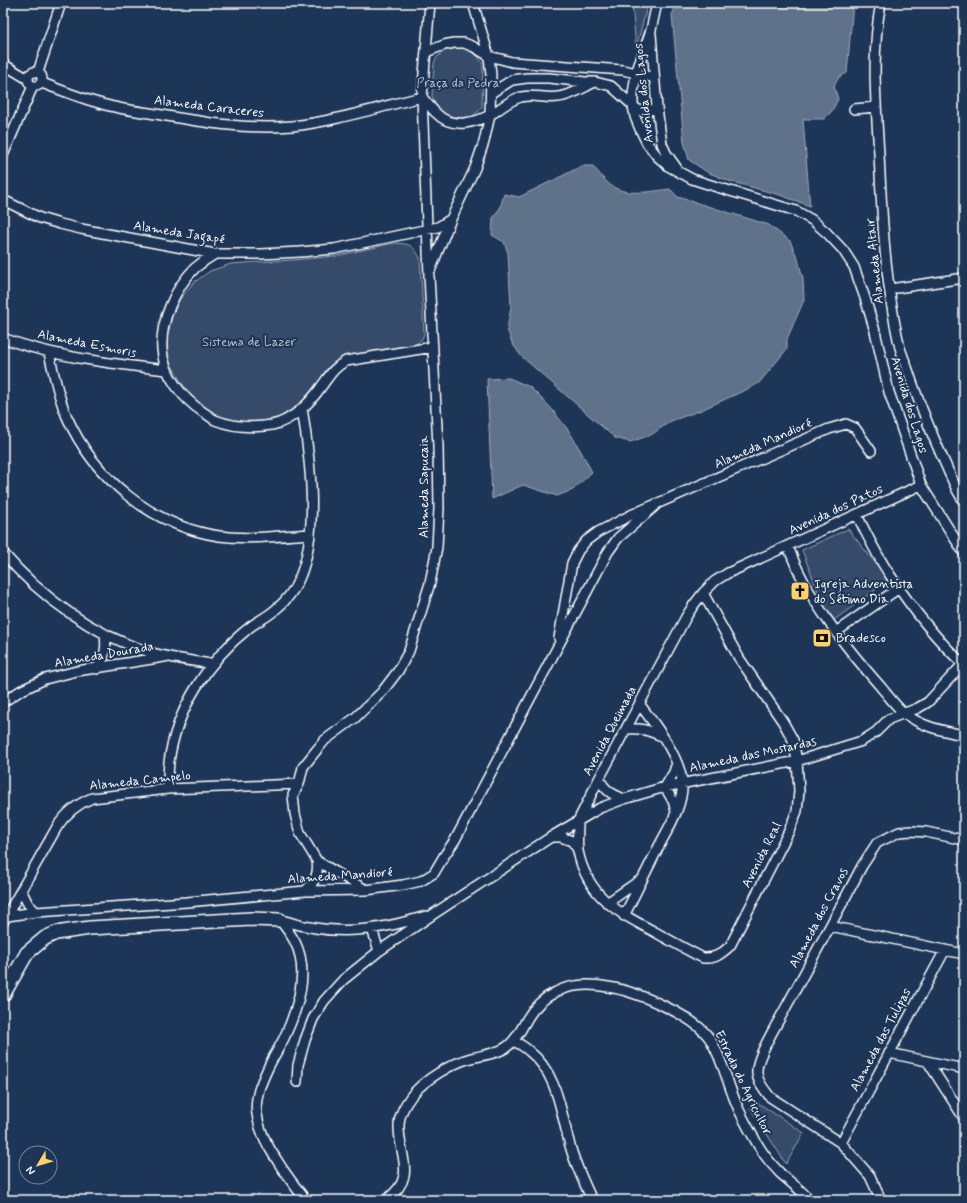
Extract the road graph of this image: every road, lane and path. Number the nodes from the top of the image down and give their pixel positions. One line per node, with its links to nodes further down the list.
1 (61, 3): 15 (street)
2 (430, 3): 7 (street)
3 (473, 3): 8 (street)
4 (657, 3): 6 (street, Avenida dos Lagos)
5 (880, 3): 21 (street, Alameda Altair)
6 (651, 30): 12 (street, Avenida dos Lagos); 14 (street, Avenida dos Lagos)
7 (426, 52): 8 (street); 19 (street)
8 (489, 56): 10 (street); 18 (street)
9 (3, 64): 15 (street, Alameda Caraceres)
10 (528, 64): 11 (street); 13 (street)
11 (585, 68): 12 (street); 16 (street)
12 (636, 73): 14 (street); 20 (street, Avenida dos Lagos)
13 (527, 78): 16 (street); 18 (street)
14 (654, 78): 22 (street, Avenida dos Lagos)
15 (34, 82): 19 (street, Alameda Caraceres); 25 (street)
16 (585, 82): 17 (street)
17 (595, 82): 20 (street); 24 (street)
18 (491, 93): 24 (street)
19 (422, 97): 24 (street); 29 (street, Alameda Sapucaia)
20 (633, 106): 22 (street); 26 (street, Avenida dos Lagos)
21 (876, 107): 23 (street); 33 (street, Alameda Altair)
22 (657, 108): 26 (street, Avenida dos Lagos)
23 (854, 109)
24 (490, 115): 28 (street)
25 (3, 155)
26 (681, 172): 40 (street, Avenida dos Lagos)
27 (3, 200): 30 (street, Alameda Jagapé)
28 (451, 219): 29 (street, Alameda Jagapé); 31 (street)
29 (427, 229): 30 (street, Alameda Jagapé); 31 (street, Alameda Sapucaia)
30 (215, 254): 37 (street)
31 (429, 276): 35 (street, Alameda Sapucaia)
32 (964, 278): 33 (street)
33 (890, 290): 41 (street, Alameda Altair)
34 (3, 338): 36 (street, Alameda Esmoris)
35 (433, 347): 38 (street); 70 (street, Alameda Sapucaia)
36 (49, 353): 37 (street, Alameda Esmoris); 45 (street)
37 (167, 370): 38 (street)
38 (302, 408): 45 (street)
39 (871, 451): 42 (street, Alameda Mandioré)
40 (921, 485): 43 (street, Avenida dos Patos); 48 (street, Avenida dos Lagos)
41 (964, 502)
42 (656, 506): 44 (street, Alameda Mandioré); 46 (street, Alameda Mandioré)
43 (856, 515): 47 (street, Avenida dos Patos); 50 (street)
44 (608, 526): 46 (street); 52 (street, Alameda Mandioré)
45 (310, 534): 58 (street)
46 (618, 538): 53 (street, Alameda Mandioré)
47 (788, 546): 51 (street, Avenida Queimada); 54 (street, Avenida dos Patos)
48 (964, 553)
49 (3, 554): 55 (street)
50 (899, 588): 54 (street); 59 (street)
51 (703, 593): 62 (street, Avenida Queimada); 67 (street, Avenida Real)
52 (566, 597): 53 (street); 56 (street, Alameda Mandioré)
53 (581, 603): 56 (street, Alameda Mandioré)
54 (836, 632): 63 (street, Avenida dos Patos)
55 (105, 635): 57 (street); 60 (street)
56 (557, 648): 83 (street, Alameda Mandioré)
57 (168, 657): 58 (street); 60 (street, Alameda Dourada)
58 (212, 664): 73 (street)
59 (964, 664): 63 (street, Alameda das Mostardas)
60 (97, 668): 61 (street, Alameda Dourada)
61 (3, 702)
62 (640, 705): 64 (street, Avenida Queimada); 66 (street)
63 (904, 713): 65 (street, Avenida dos Patos); 67 (street, Alameda das Mostardas)
64 (626, 729): 66 (street); 69 (street, Avenida Queimada)
65 (964, 735)
66 (662, 736): 68 (street)
67 (797, 761): 71 (street, Alameda das Mostardas); 88 (street, Avenida Real)
68 (677, 763): 71 (street); 72 (street)
69 (599, 779): 74 (street); 76 (street, Avenida Queimada)
70 (299, 784): 73 (street, Alameda Campelo); 80 (street, Alameda Sapucaia)
71 (682, 784): 72 (street, Alameda das Mostardas); 75 (street)
72 (665, 787): 74 (street, Alameda das Mostardas); 75 (street)
73 (168, 789): 82 (street, Alameda Campelo)
74 (624, 799): 76 (street, Alameda das Mostardas)
75 (676, 812): 81 (street)
76 (578, 820): 77 (street); 79 (street, Avenida Real)
77 (551, 836): 79 (street); 87 (street)
78 (964, 840): 91 (street, Alameda dos Cravos)
79 (578, 850): 85 (street, Avenida Real)
80 (317, 861): 83 (street, Alameda Sapucaia); 84 (street)
81 (644, 878): 85 (street); 88 (street)
82 (21, 890): 86 (street); 89 (street, Alameda Campelo)
83 (366, 890): 84 (street, Alameda Mandioré)
84 (305, 891): 86 (street, Alameda Mandioré)
85 (607, 903): 88 (street, Avenida Real)
86 (36, 912): 89 (street, Alameda Mandioré)
87 (435, 913): 92 (street); 94 (street)
88 (624, 916)
89 (5, 919)
90 (280, 920): 92 (street); 96 (street); 104 (street)
91 (830, 926): 93 (street); 103 (street, Alameda dos Cravos)
92 (372, 929): 94 (street)
93 (945, 950): 95 (street); 98 (street, Alameda das Tulipas)
94 (379, 951): 101 (street)
95 (964, 954)
96 (3, 995)
97 (514, 1041): 105 (street, Estrada do Agricultor); 106 (street); 107 (street, Estrada do Agricultor)
98 (889, 1053): 99 (street); 103 (street, Alameda das Tulipas)
99 (928, 1062): 100 (street); 102 (street)
100 (964, 1069)
101 (297, 1082)
102 (964, 1118)
103 (841, 1143): 108 (street)
104 (306, 1200)
105 (386, 1200)
106 (592, 1200)
107 (810, 1200)
108 (881, 1200)

